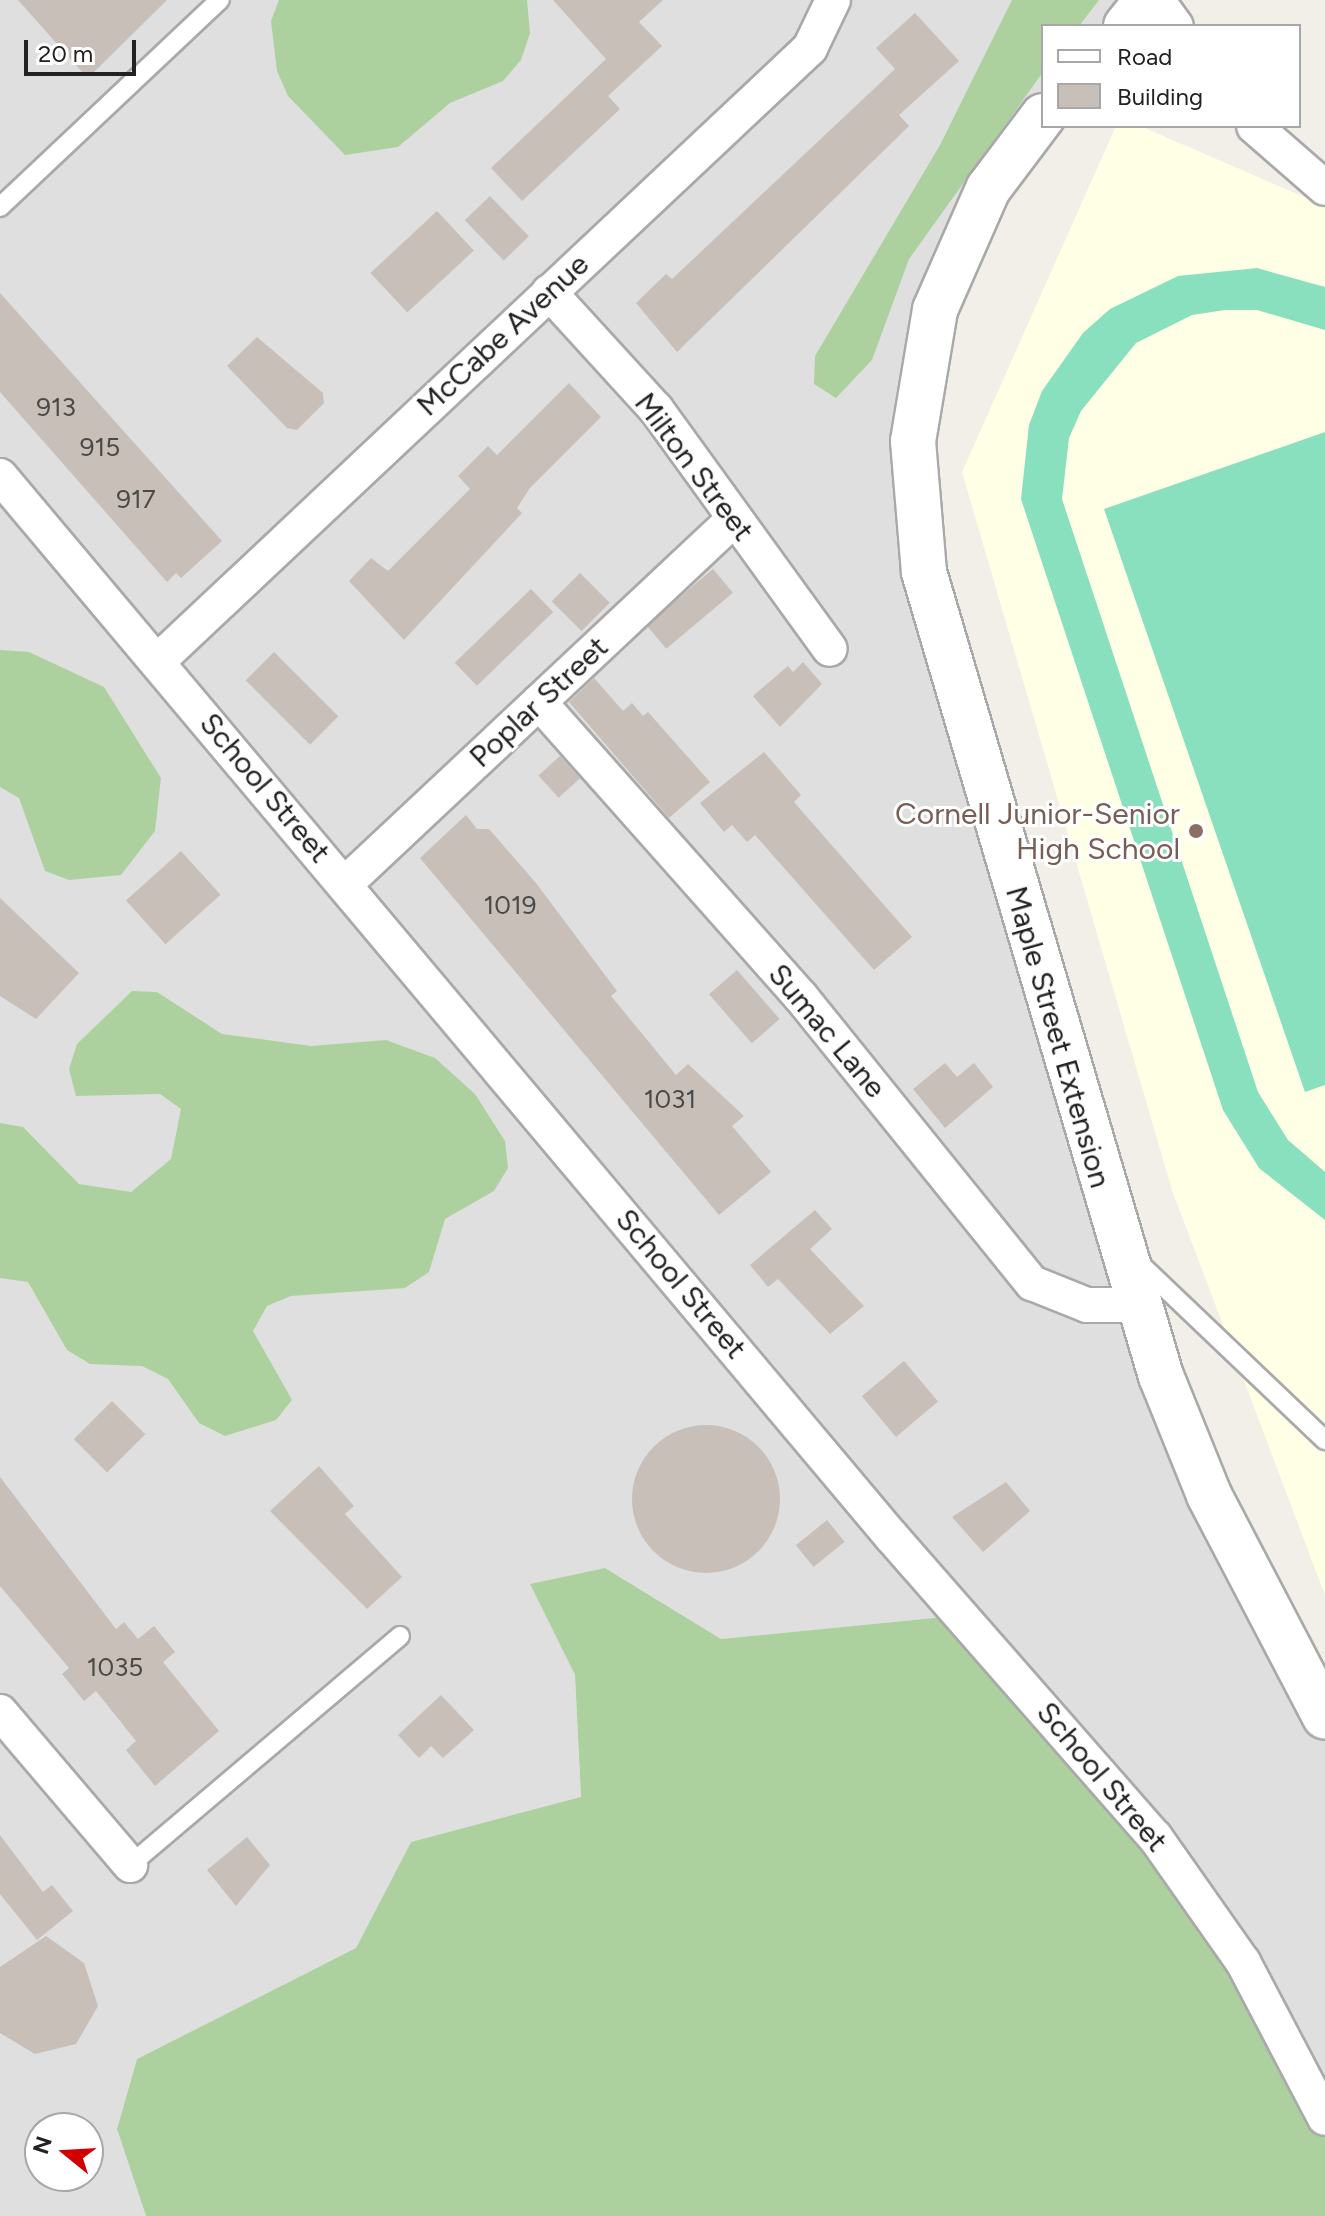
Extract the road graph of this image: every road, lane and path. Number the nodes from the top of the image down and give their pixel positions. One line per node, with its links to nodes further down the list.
1 (220, 0): 10 (lane)
2 (833, 0): 11 (street, McCabe Avenue)
3 (1147, 0): 5 (street)
4 (1157, 0): 6 (street)
5 (1128, 24)
6 (1175, 24)
7 (1041, 119): 18 (street, Maple Street Extension)
8 (1256, 128): 9 (street)
9 (1325, 188)
10 (0, 207)
11 (549, 292): 13 (street, Milton Street); 15 (street, McCabe Avenue)
12 (0, 476): 15 (street, School Street)
13 (733, 520): 14 (street, Milton Street); 16 (street, Poplar Street)
14 (830, 649)
15 (158, 661): 17 (street, School Street)
16 (539, 702): 17 (street, Poplar Street); 19 (street, Sumac Lane)
17 (345, 884): 25 (street, School Street)
18 (1119, 1245): 19 (street, Maple Street Extension); 20 (lane)
19 (1139, 1305): 23 (street, Maple Street Extension)
20 (1325, 1440)
21 (400, 1636): 24 (lane)
22 (0, 1712): 24 (street)
23 (1325, 1717)
24 (130, 1865)
25 (1325, 2118)

